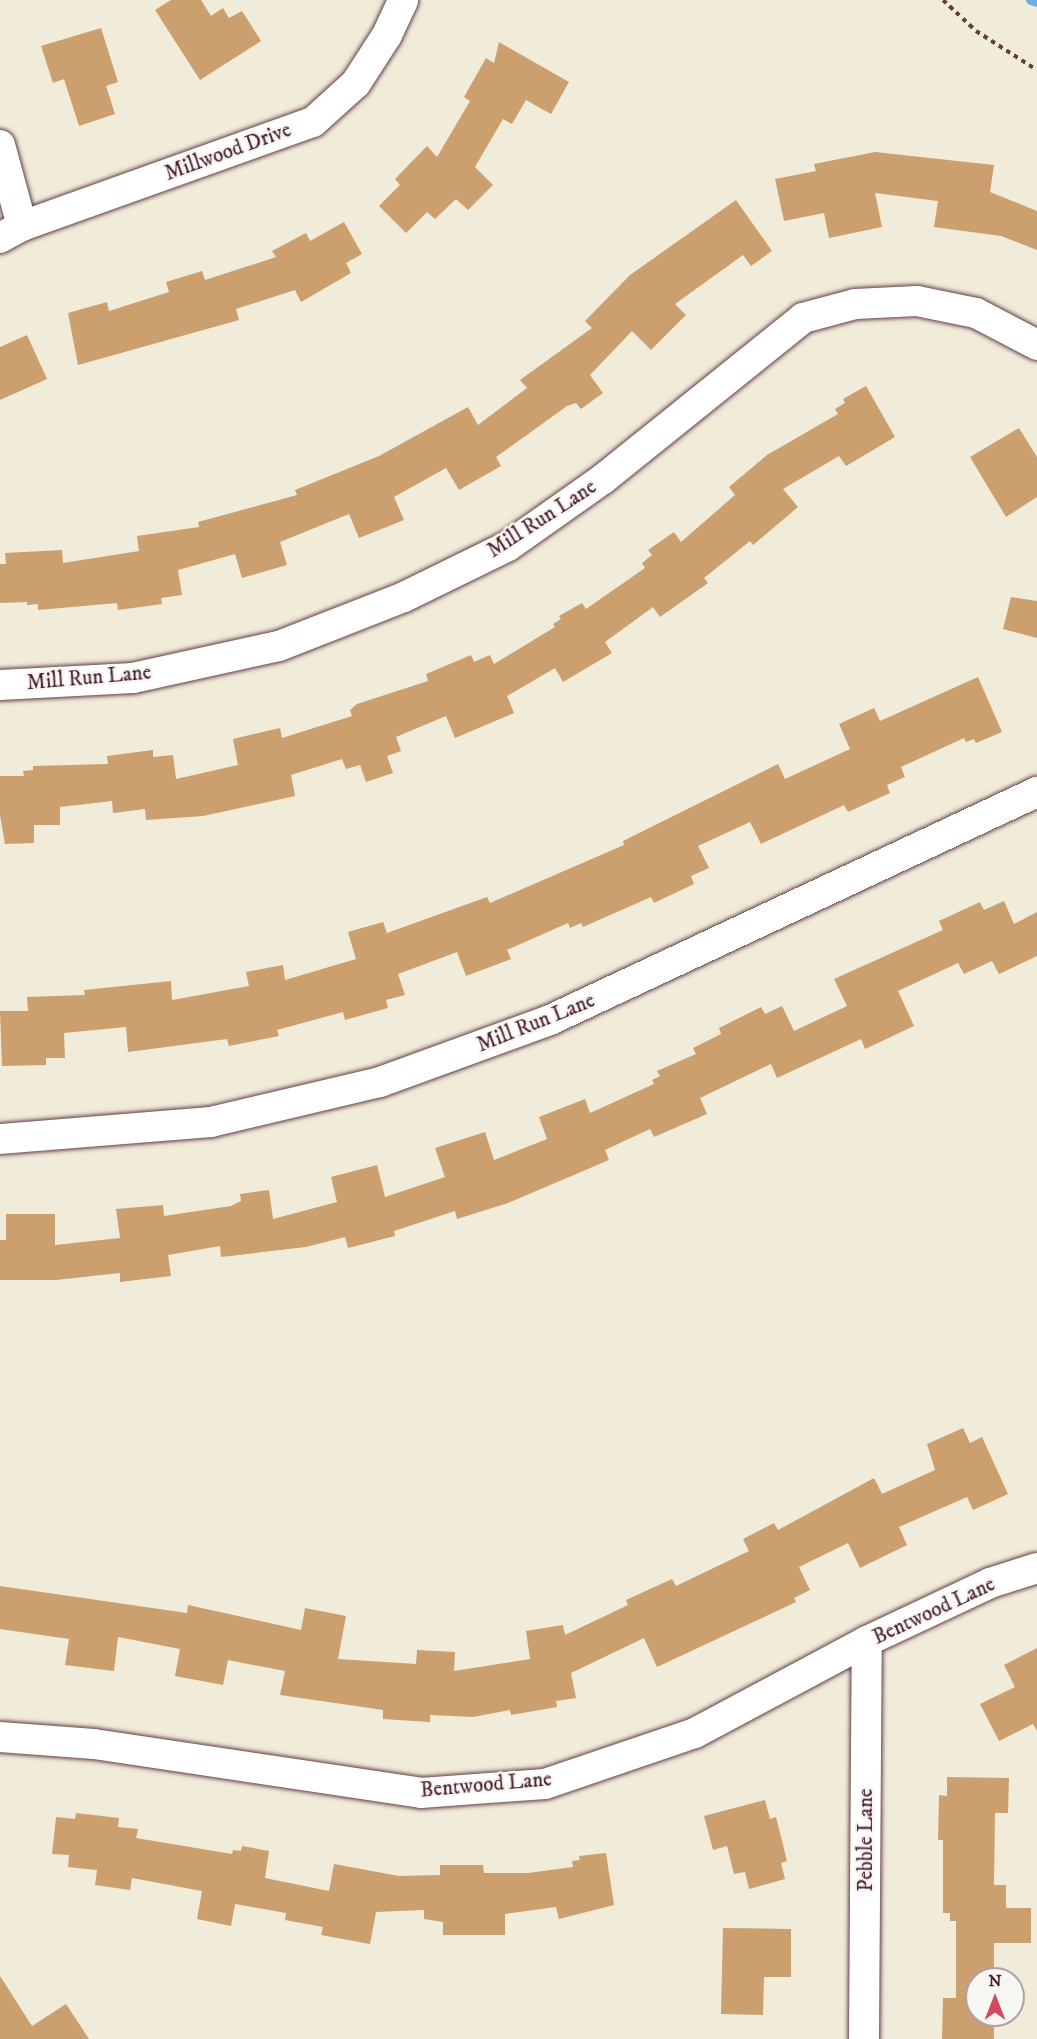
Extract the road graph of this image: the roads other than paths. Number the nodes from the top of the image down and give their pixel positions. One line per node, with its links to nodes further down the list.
1 (403, 0): 3 (street, Millwood Drive)
2 (0, 145): 3 (street)
3 (11, 232)
4 (1037, 345): 5 (street, Mill Run Lane)
5 (0, 685)
6 (1037, 792): 7 (street, Mill Run Lane)
7 (0, 1139)
8 (1037, 1568): 9 (street, Bentwood Lane)
9 (867, 1641): 10 (street, Bentwood Lane); 11 (street, Pebble Lane)
10 (0, 1737)
11 (864, 2039)

